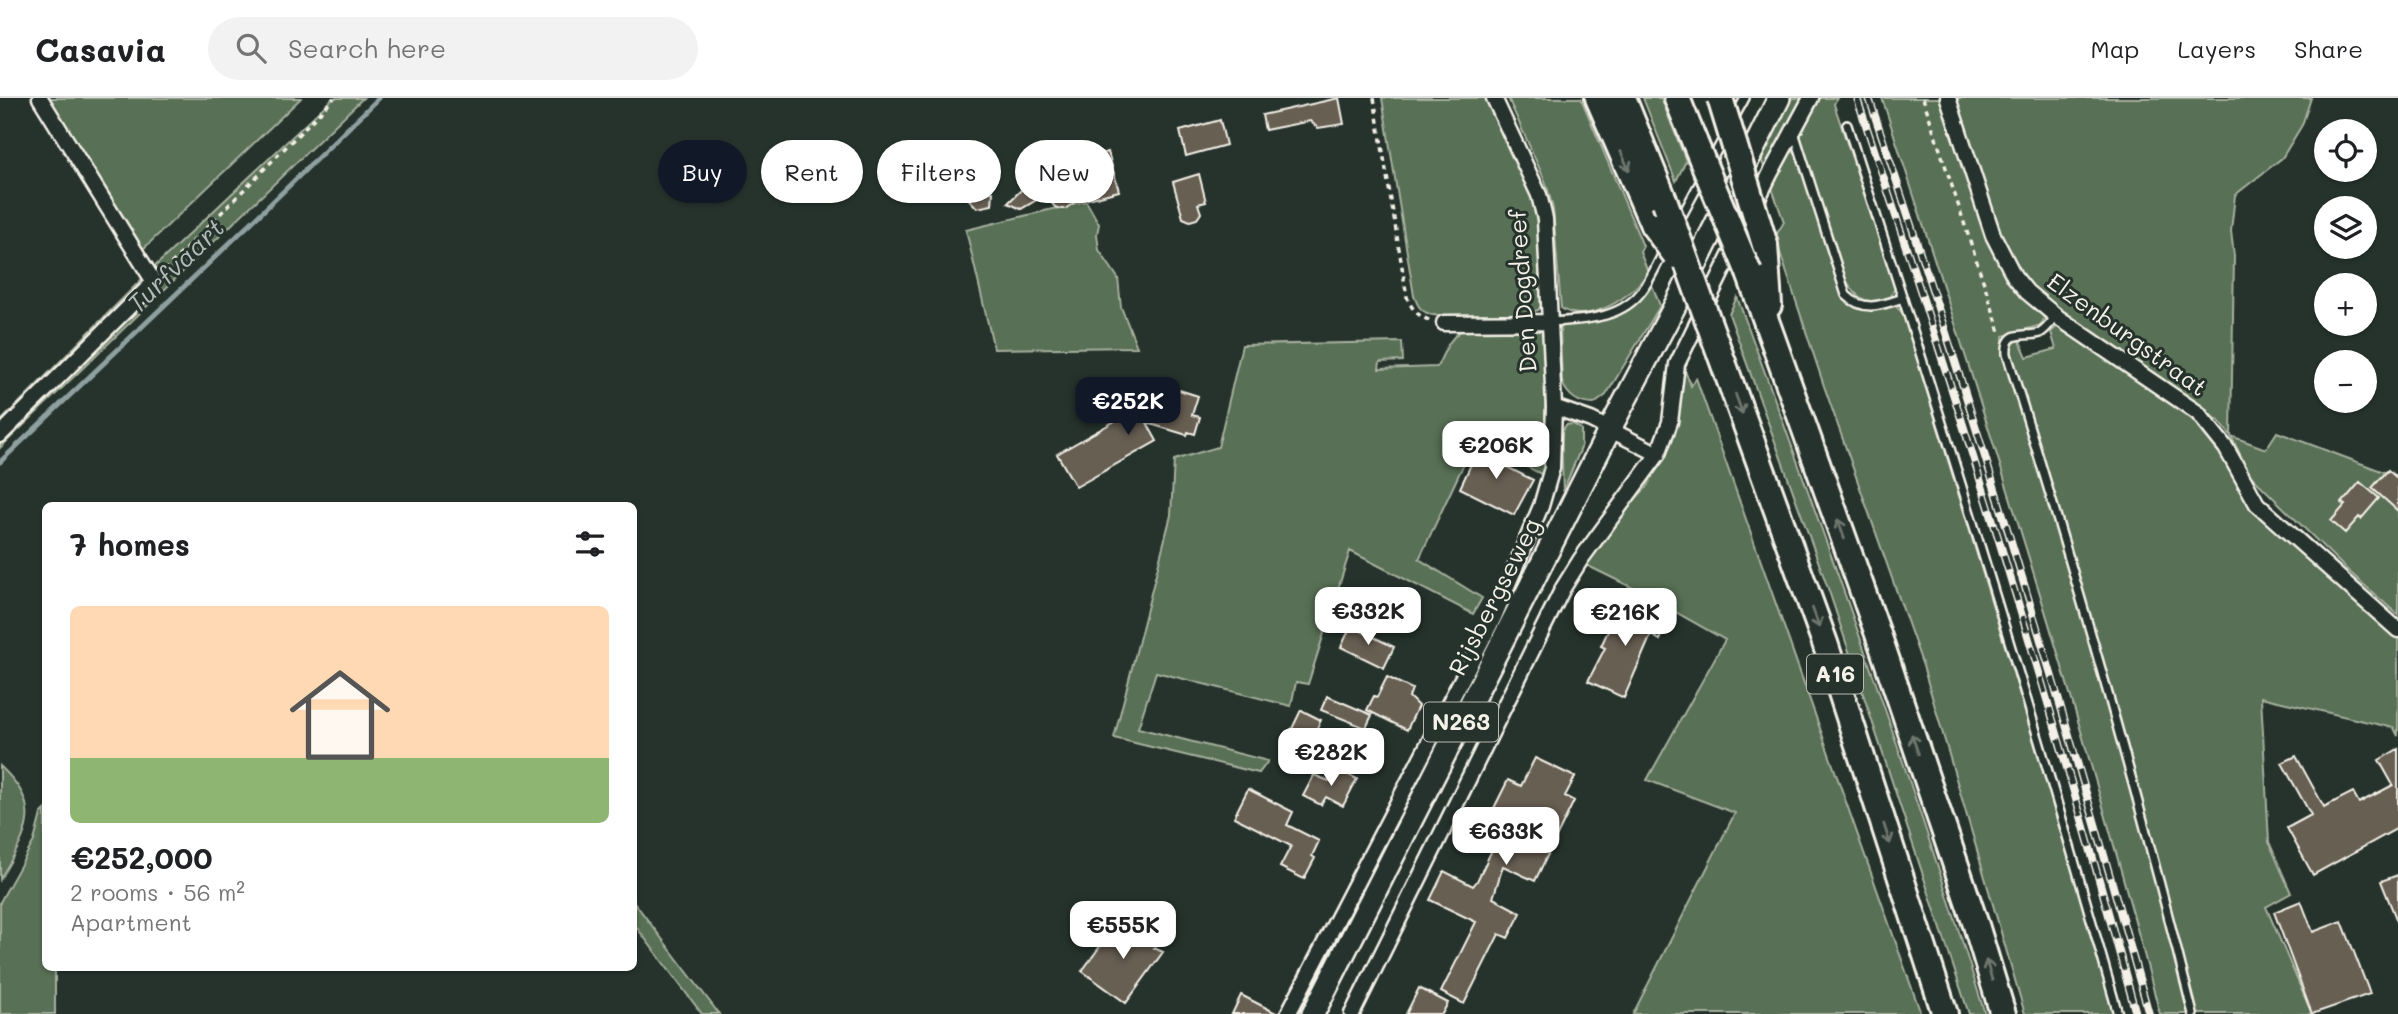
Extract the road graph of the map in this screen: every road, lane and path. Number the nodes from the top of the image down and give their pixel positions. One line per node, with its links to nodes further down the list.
1 (40, 98): 17 (street)
2 (334, 98): 17 (path)
3 (1374, 98): 21 (path)
4 (1494, 98): 20 (street, Den Dogdreef)
5 (1598, 98): 16 (highway, A16, one-way to 16, bridge)
6 (1623, 98): 16 (highway, A16, bridge)
7 (1677, 98): 22 (highway, A16, bridge)
8 (1720, 98): 22 (highway, A16, bridge)
9 (1745, 98): 20 (lane)
10 (1779, 98): 25 (main road, Rijsbergseweg / N263)
11 (1811, 98): 15 (street)
12 (1923, 98): 23 (path)
13 (1948, 98): 19 (street, Elzenburgstraat)
14 (1847, 125): 18 (lane)
15 (1794, 131): 18 (lane); 27 (street)
16 (1691, 276): 32 (highway, A16, one-way to 32, bridge)
17 (154, 282): 26 (street)
18 (1903, 298): 34 (lane)
19 (2056, 316): 23 (lane); 28 (street, Elzenburgstraat)
20 (1548, 322): 21 (street); 24 (street, Den Dogdreef)
21 (1444, 323)
22 (1771, 330): 33 (highway, A16, one-way to 22)
23 (2009, 341): 35 (lane)
24 (1554, 407): 25 (street); 29 (street, Rijsbergseweg)
25 (1610, 429): 27 (street); 30 (main road, Rijsbergseweg / N263)
26 (0, 435)
27 (1658, 454): 31 (street)
28 (2398, 630)
29 (1287, 1014)
30 (1313, 1014)
31 (1352, 1014)
32 (1945, 1014)
33 (2003, 1014)
34 (2118, 1014)
35 (2193, 1014)

